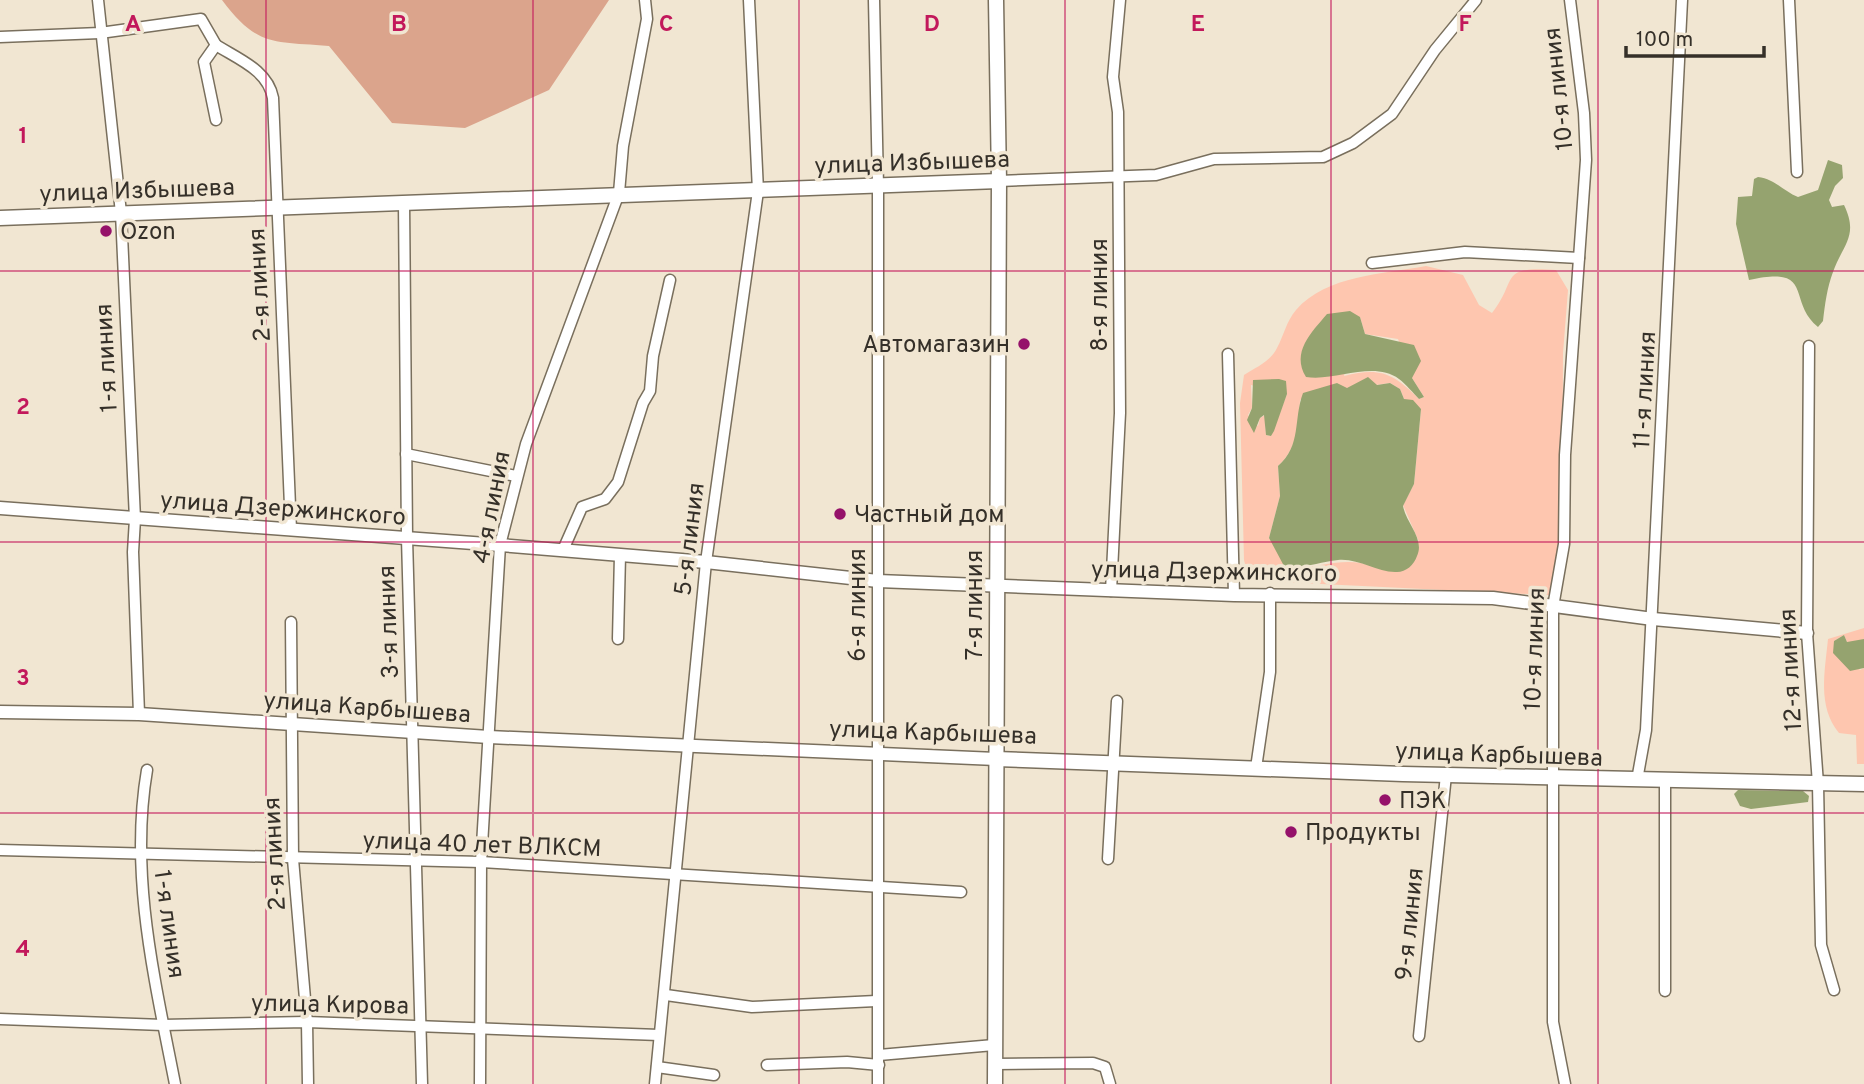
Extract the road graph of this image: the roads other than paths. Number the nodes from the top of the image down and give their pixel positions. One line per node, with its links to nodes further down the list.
1 (98, 0): 11 (street, 1-я линия)
2 (645, 0): 20 (street, 4-я линия)
3 (749, 0): 19 (street, 5-я линия)
4 (874, 0): 18 (street, 6-я линия)
5 (996, 0): 17 (main road, 7-я линия)
6 (1120, 0): 16 (street, 8-я линия)
7 (1476, 0): 16 (street, улица Избышева)
8 (1570, 0): 25 (street, 10-я линия)
9 (1682, 0): 46 (street, 11-я линия)
10 (1789, 0): 15 (street)
11 (100, 33): 12 (street); 13 (street); 23 (street, 1-я линия)
12 (0, 37)
13 (216, 45): 14 (street); 22 (street)
14 (215, 120)
15 (1797, 172)
16 (1118, 177): 17 (street, улица Избышева); 42 (street, 8-я линия)
17 (999, 181): 18 (main road, улица Избышева); 41 (main road, 7-я линия)
18 (878, 187): 19 (main road, улица Избышева); 40 (street, 6-я линия)
19 (758, 191): 20 (main road, улица Избышева); 39 (street, 5-я линия)
20 (619, 193): 21 (main road, улица Избышева); 31 (street, 4-я линия)
21 (404, 202): 22 (main road, улица Избышева); 30 (street, 3-я линия)
22 (276, 207): 23 (main road, улица Избышева); 34 (street, 2-я линия)
23 (121, 213): 24 (main road, улица Избышева); 33 (street, 1-я линия)
24 (0, 218)
25 (1579, 258): 26 (street); 45 (street, 10-я линия)
26 (1372, 263)
27 (670, 280): 37 (street)
28 (1809, 346): 48 (street, 12-я линия)
29 (1228, 354): 44 (street)
30 (406, 454): 31 (street); 35 (street, 3-я линия)
31 (516, 476): 36 (street, 4-я линия)
32 (0, 509): 33 (street, улица Дзержинского)
33 (135, 519): 34 (street, улица Дзержинского); 52 (street, 1-я линия)
34 (291, 530): 35 (street, улица Дзержинского)
35 (407, 538): 36 (street, улица Дзержинского); 54 (street, 3-я линия)
36 (500, 545): 37 (street, улица Дзержинского); 55 (street, 4-я линия)
37 (563, 550): 38 (street, улица Дзержинского)
38 (620, 555): 39 (street, улица Дзержинского); 49 (street)
39 (706, 562): 40 (street, улица Дзержинского); 56 (street, 5-я линия)
40 (878, 581): 41 (street, улица Дзержинского); 57 (street, 6-я линия)
41 (997, 584): 42 (street, улица Дзержинского); 58 (main road, 7-я линия)
42 (1111, 591): 44 (street, улица Дзержинского)
43 (1270, 593): 44 (street, улица Дзержинского); 45 (street, улица Дзержинского); 60 (street)
44 (1234, 595)
45 (1553, 607): 46 (street, улица Дзержинского); 63 (street, 10-я линия)
46 (1653, 619): 48 (street, улица Дзержинского); 64 (street, 11-я линия)
47 (291, 622): 53 (street, 2-я линия)
48 (1807, 633): 66 (street, 12-я линия)
49 (618, 639)
50 (1117, 701): 59 (street)
51 (0, 712): 52 (street, улица Карбышева)
52 (139, 714): 53 (street, улица Карбышева)
53 (289, 725): 54 (street, улица Карбышева); 70 (street, 2-я линия)
54 (412, 733): 55 (street, улица Карбышева); 72 (street, 3-я линия)
55 (489, 737): 56 (street, улица Карбышева); 73 (street, 4-я линия)
56 (686, 746): 57 (street, улица Карбышева); 74 (street, 5-я линия)
57 (877, 752): 58 (street, улица Карбышева); 75 (street, 6-я линия)
58 (996, 759): 59 (main road, улица Карбышева); 88 (main road, 7-я линия)
59 (1113, 761): 60 (main road, улица Карбышева); 71 (street)
60 (1256, 768): 62 (main road, улица Карбышева)
61 (147, 770): 69 (street, 1-я линия)
62 (1446, 775): 63 (main road, улица Карбышева); 87 (street, 9-я линия)
63 (1552, 778): 64 (main road, улица Карбышева); 102 (street, 10-я линия)
64 (1637, 780): 65 (main road, улица Карбышева)
65 (1665, 781): 66 (main road, улица Карбышева); 78 (street)
66 (1818, 783): 67 (main road, улица Карбышева); 77 (street, 12-я линия)
67 (1864, 784)
68 (0, 850): 69 (street, улица 40 лет ВЛКСМ)
69 (139, 855): 70 (street, улица 40 лет ВЛКСМ); 83 (street, 1-я линия)
70 (293, 859): 72 (street, улица 40 лет ВЛКСМ); 82 (street, 2-я линия)
71 (1108, 859)
72 (415, 862): 73 (street, улица 40 лет ВЛКСМ); 84 (street, 3-я линия)
73 (481, 862): 74 (street, улица 40 лет ВЛКСМ); 85 (street, 4-я линия)
74 (678, 874): 75 (street, улица 40 лет ВЛКСМ); 79 (street, 5-я линия)
75 (877, 886): 76 (street, улица 40 лет ВЛКСМ); 80 (street, 6-я линия)
76 (961, 892)
77 (1834, 990)
78 (1665, 991)
79 (666, 995): 80 (street); 86 (street, 5-я линия)
80 (876, 1001): 89 (street, 6-я линия)
81 (0, 1019): 83 (street, улица Кирова)
82 (307, 1022): 83 (street, улица Кирова); 84 (street, улица Кирова); 95 (street, 2-я линия)
83 (163, 1026): 94 (street, 1-я линия)
84 (421, 1027): 85 (street, улица Кирова); 96 (street, 3-я линия)
85 (481, 1027): 86 (street, улица Кирова); 97 (street, 4-я линия)
86 (659, 1035): 92 (street, 5-я линия)
87 (1419, 1036)
88 (994, 1045): 89 (street); 90 (main road, 7-я линия)
89 (879, 1060): 91 (street); 99 (street, 6-я линия)
90 (995, 1064): 100 (main road, 7-я линия); 101 (street)
91 (767, 1065)
92 (657, 1067): 93 (street); 98 (street, 5-я линия)
93 (714, 1075)
94 (175, 1084)
95 (308, 1084)
96 (422, 1084)
97 (480, 1084)
98 (655, 1084)
99 (878, 1084)
100 (995, 1084)
101 (1110, 1084)
102 (1565, 1084)

